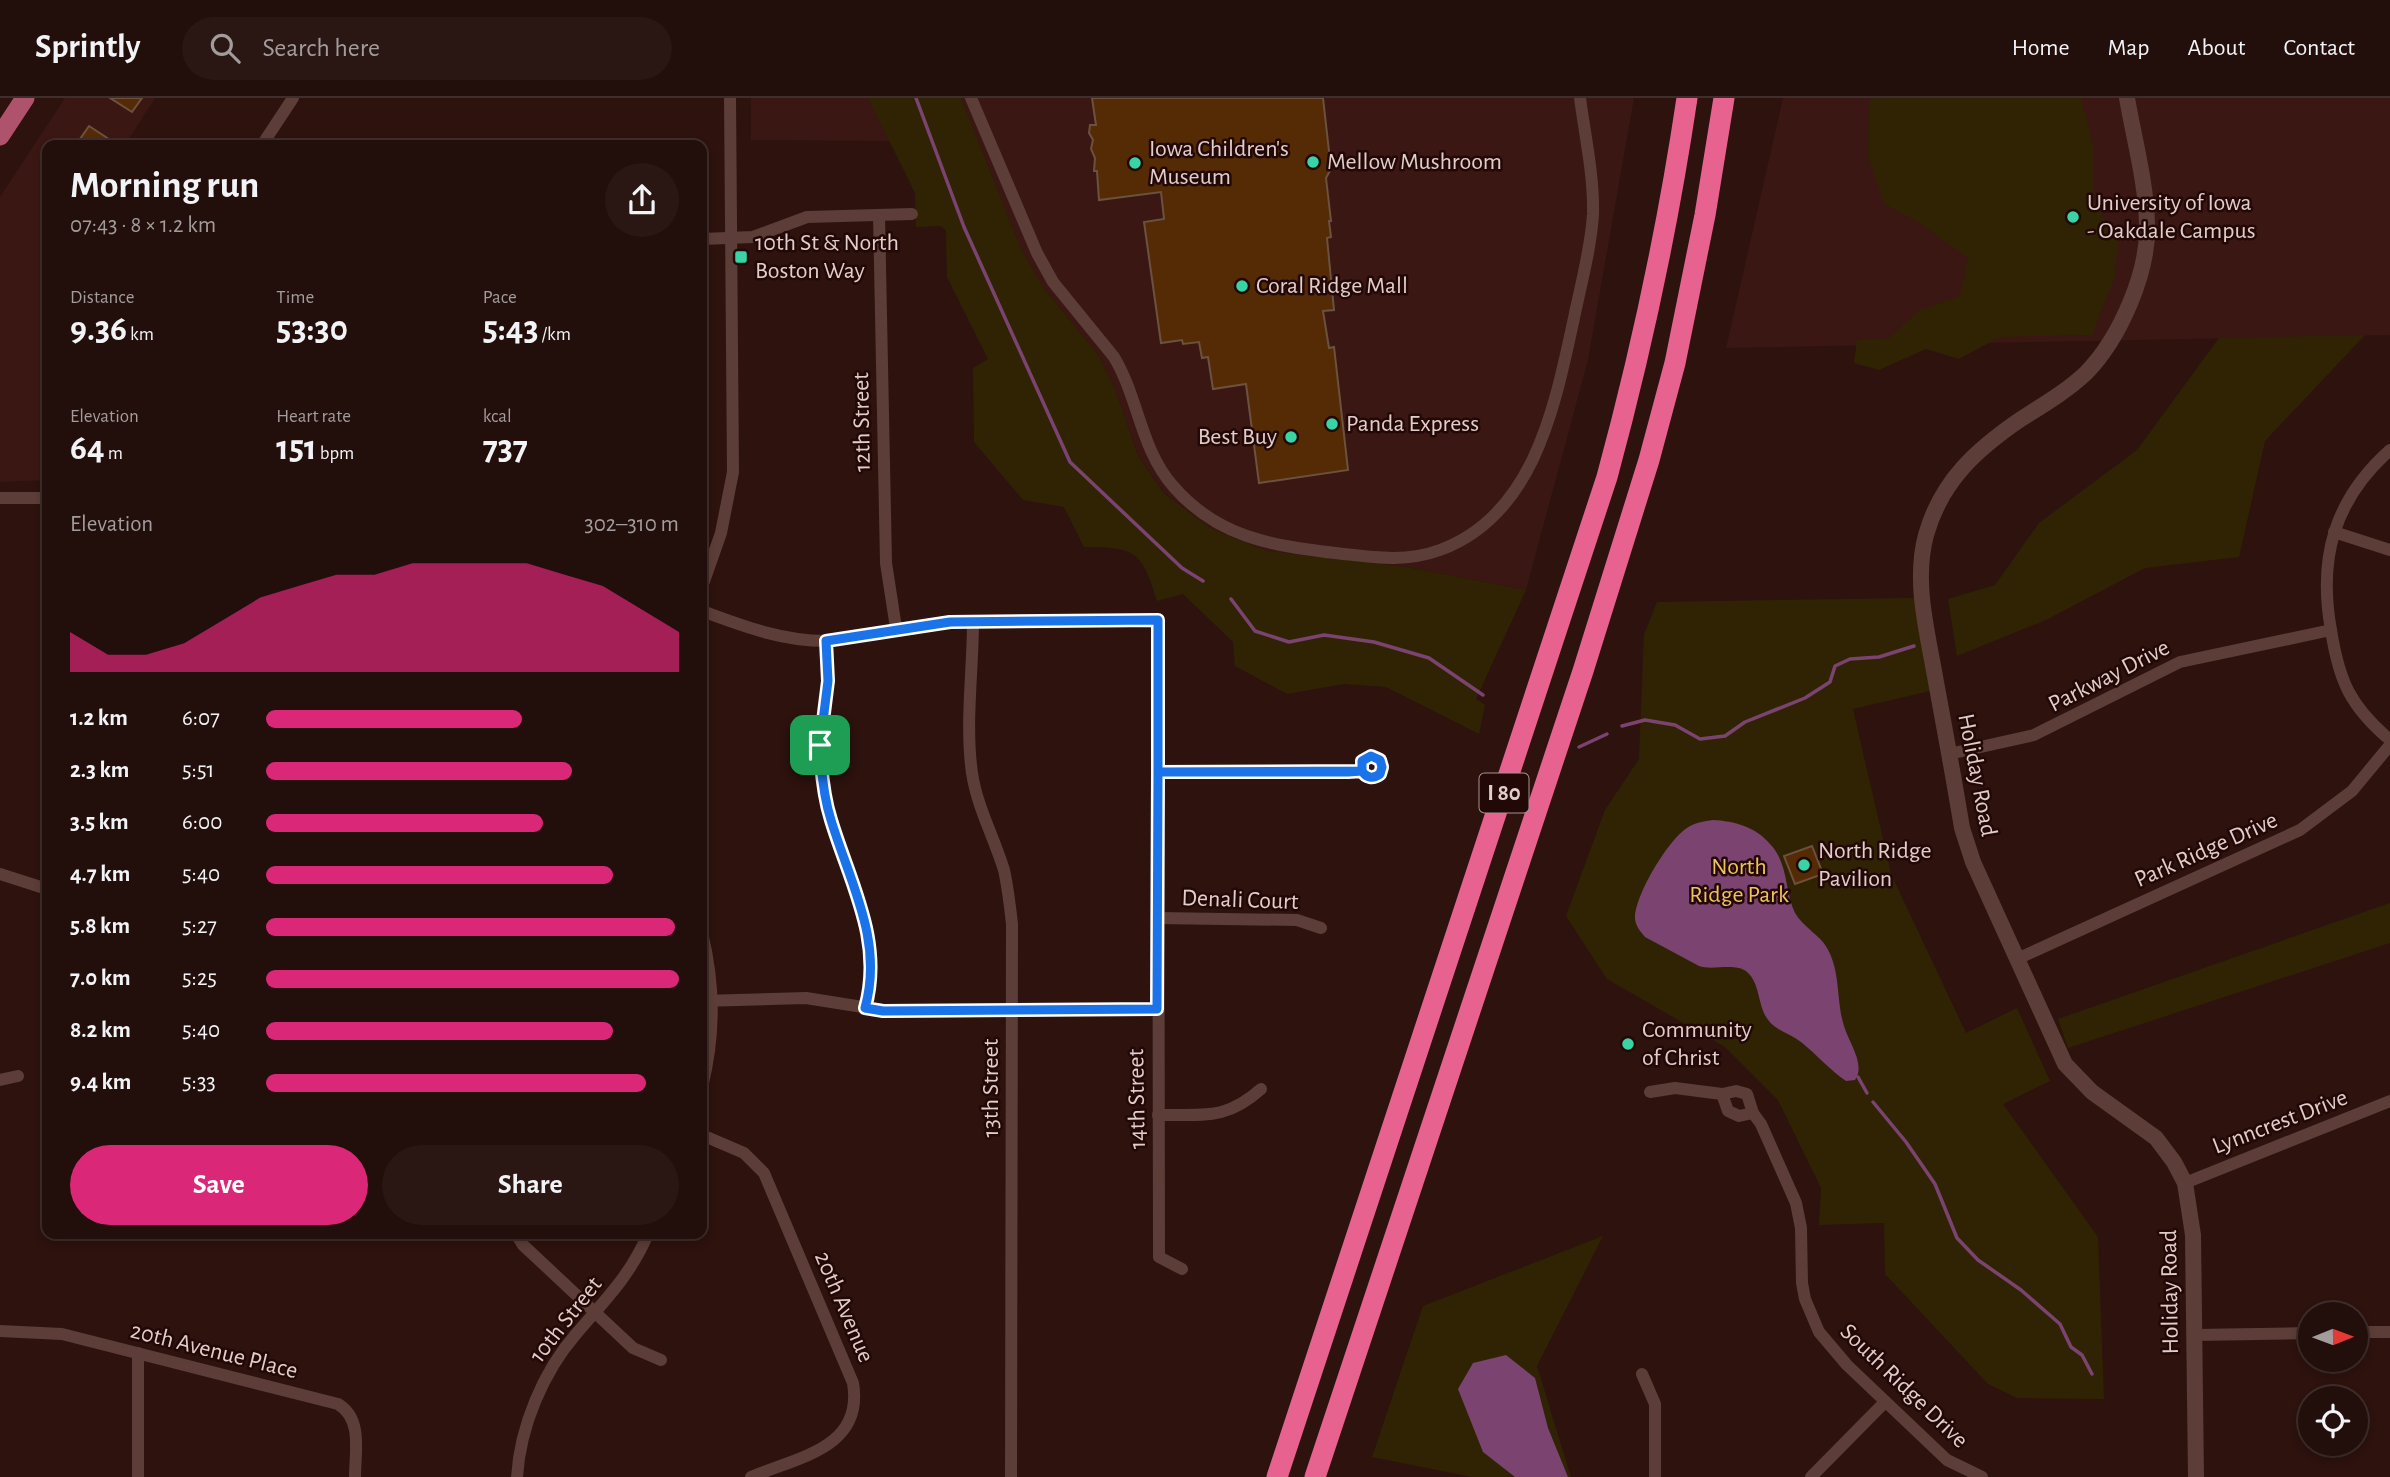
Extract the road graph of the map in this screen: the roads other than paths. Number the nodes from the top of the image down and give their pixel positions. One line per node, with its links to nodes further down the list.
1 (25, 98): 9 (main road)
2 (293, 98): 10 (street)
3 (730, 98): 14 (street)
4 (971, 98): 5 (street)
5 (1580, 98)
6 (1687, 98): 68 (highway, I 80)
7 (1725, 98): 69 (highway, I 80)
8 (2126, 98): 27 (street, Holiday Road)
9 (0, 136)
10 (265, 140)
11 (912, 214): 12 (street)
12 (879, 215): 14 (street); 23 (street, 12th Street)
13 (707, 239): 14 (street)
14 (732, 239): 20 (street)
15 (2390, 450): 18 (street)
16 (0, 498): 17 (street)
17 (42, 498)
18 (2334, 533): 19 (street); 24 (street)
19 (2390, 550)
20 (707, 573)
21 (707, 613): 25 (street)
22 (973, 621): 23 (street); 29 (street, 14th Street); 37 (street, 13th Street)
23 (896, 628): 25 (street)
24 (2331, 629): 26 (street); 27 (street, Parkway Drive)
25 (826, 641): 36 (street)
26 (2390, 743): 34 (street, Park Ridge Drive)
27 (1949, 754): 34 (street, Holiday Road)
28 (1362, 771): 29 (street)
29 (1158, 772): 32 (street, 14th Street)
30 (0, 874): 31 (street)
31 (42, 887)
32 (1158, 918): 33 (street, Denali Court); 38 (street, 14th Street)
33 (1321, 928)
34 (2017, 959): 49 (street, Holiday Road)
35 (707, 1000): 36 (street); 39 (street)
36 (865, 1008): 37 (street)
37 (1012, 1009): 38 (street); 67 (street, 13th Street)
38 (1157, 1009): 47 (street, 14th Street)
39 (707, 1060)
40 (18, 1076): 41 (street)
41 (0, 1080)
42 (1261, 1089): 47 (street)
43 (1650, 1092): 44 (street, South Ridge Drive)
44 (1722, 1094): 46 (street); 46 (street, South Ridge Drive)
45 (2390, 1101): 49 (street, Lynncrest Drive)
46 (1753, 1113): 62 (street, South Ridge Drive)
47 (1158, 1115): 52 (street, 14th Street)
48 (707, 1137): 66 (street, 20th Avenue)
49 (2185, 1183): 58 (street, Holiday Road)
50 (519, 1239): 53 (street)
51 (646, 1239): 53 (street, 10th Street)
52 (1182, 1269)
53 (596, 1312): 60 (street); 65 (street, 10th Street)
54 (0, 1331): 59 (street, 20th Avenue Place)
55 (2368, 1332): 56 (street)
56 (2390, 1332)
57 (2298, 1333): 58 (street)
58 (2194, 1335): 73 (street, Holiday Road)
59 (138, 1353): 63 (street); 64 (street, 20th Avenue Place)
60 (661, 1360)
61 (1642, 1374): 70 (street)
62 (1885, 1402): 71 (street); 72 (street, South Ridge Drive)
63 (138, 1477)
64 (355, 1477)
65 (517, 1477)
66 (751, 1477)
67 (1011, 1477)
68 (1278, 1477)
69 (1315, 1477)
70 (1655, 1477)
71 (1811, 1477)
72 (1982, 1477)
73 (2196, 1477)

